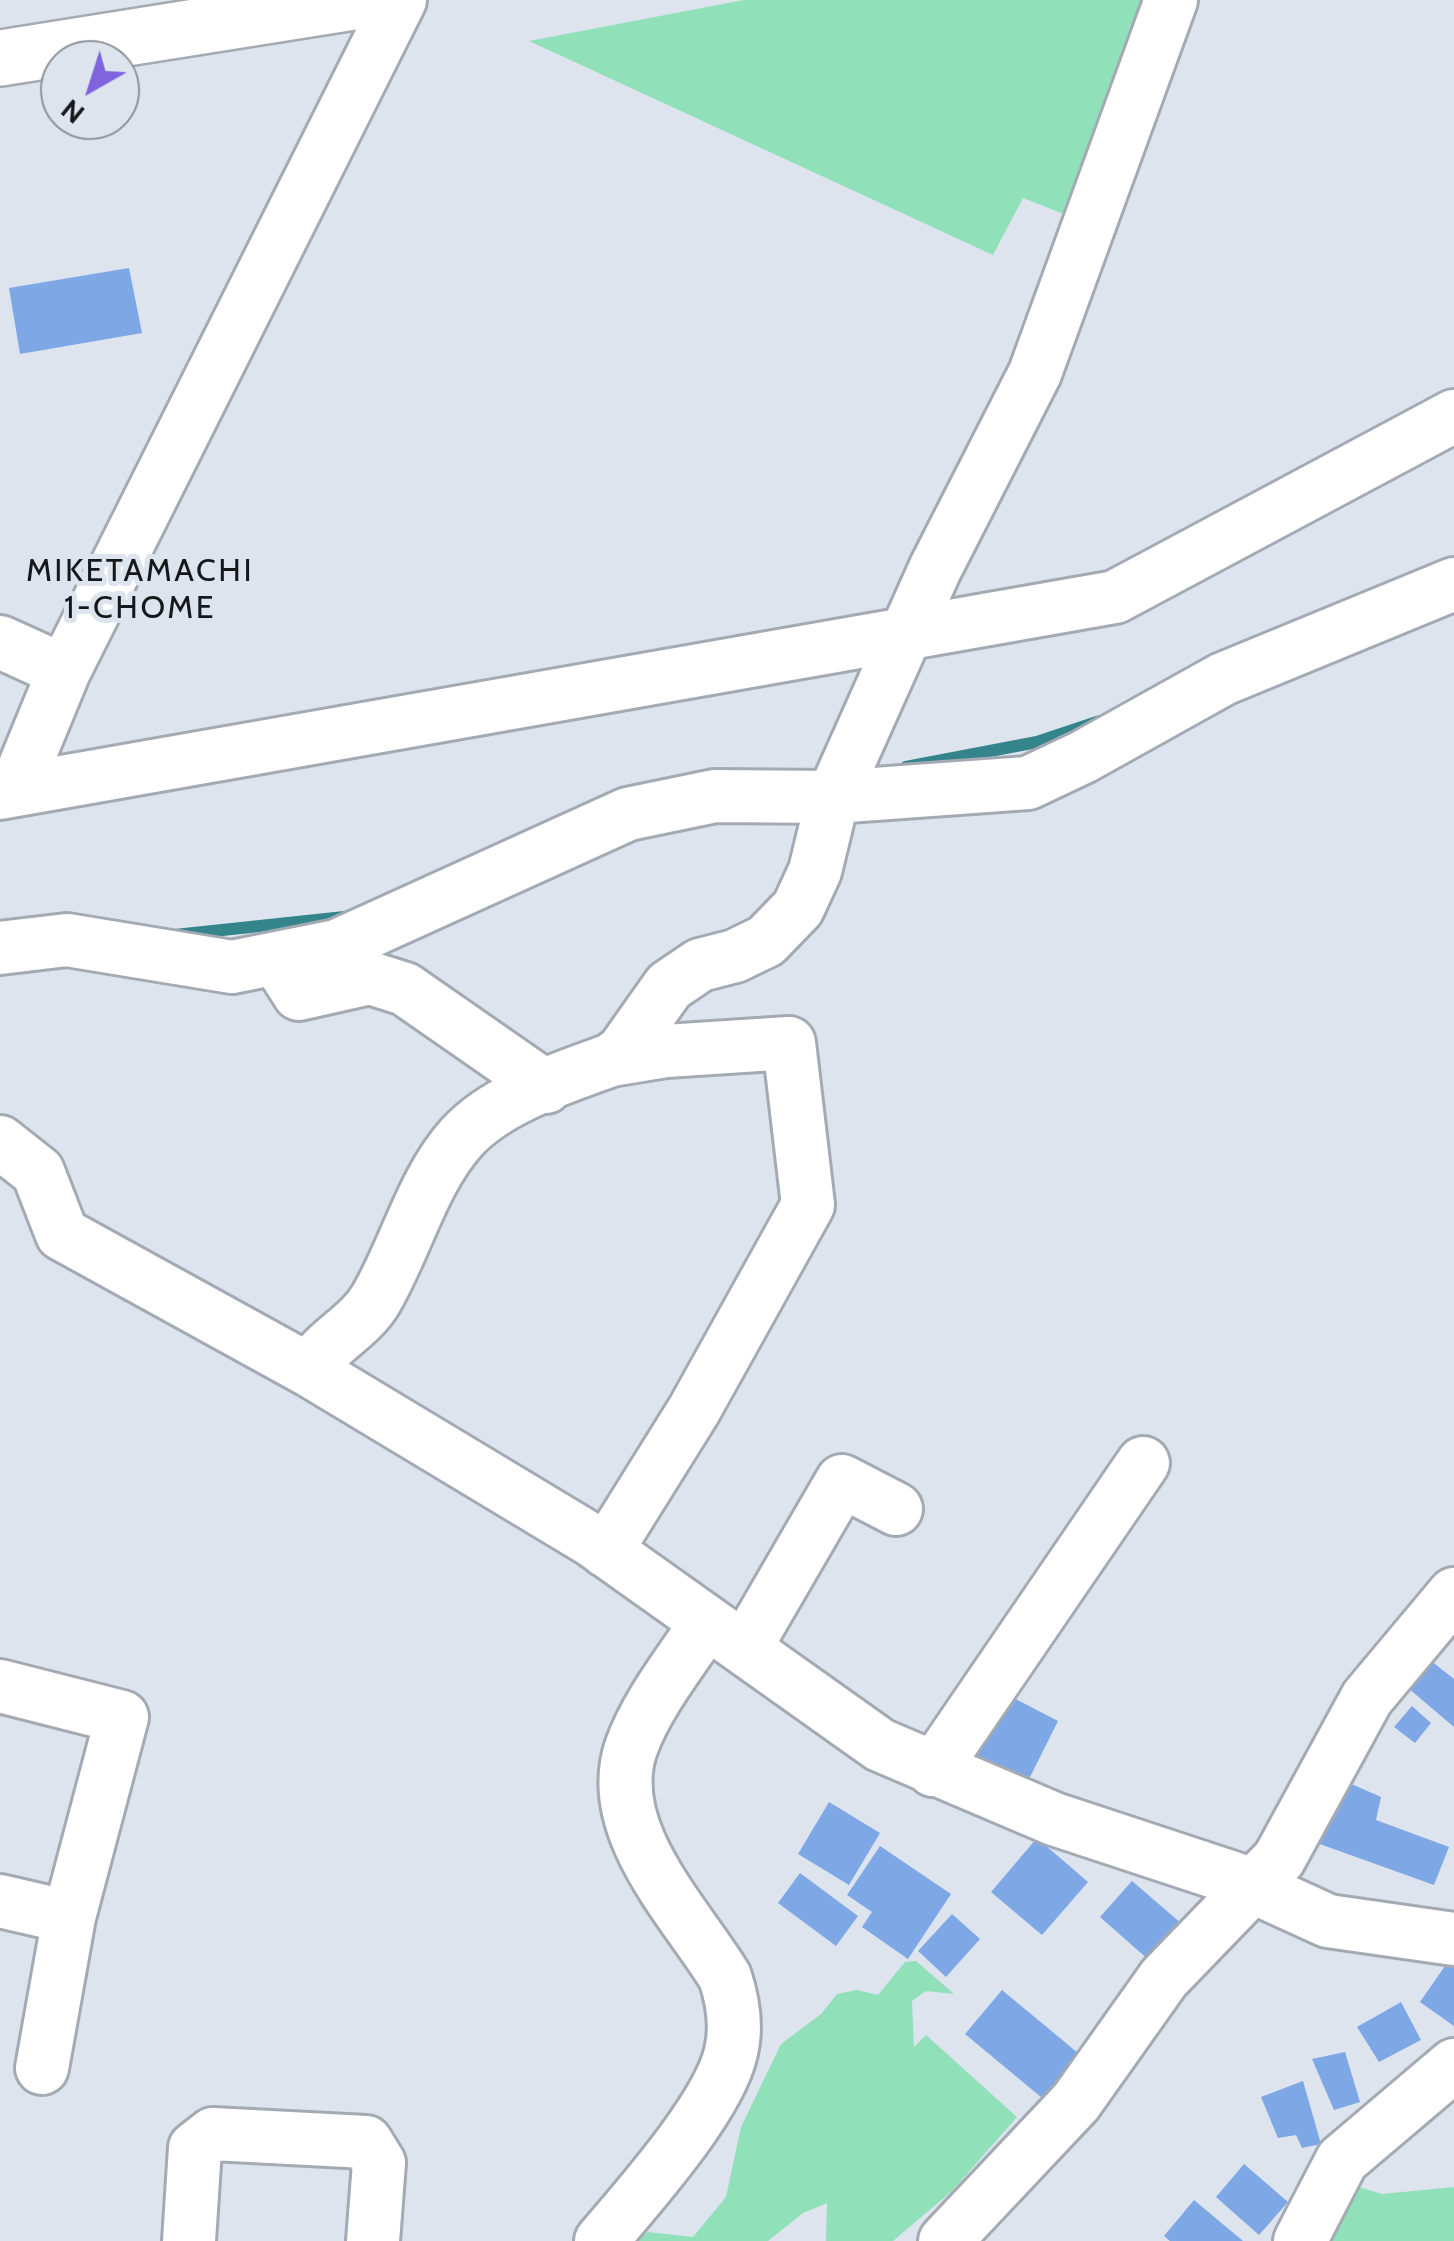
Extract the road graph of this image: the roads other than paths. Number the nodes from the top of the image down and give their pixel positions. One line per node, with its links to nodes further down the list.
1 (366, 0): 4 (main road)
2 (400, 0): 9 (street)
3 (1171, 0): 7 (street)
4 (0, 58)
5 (1454, 416): 7 (street)
6 (1454, 584): 11 (street)
7 (906, 636): 10 (street); 11 (street)
8 (0, 642): 9 (street)
9 (64, 671): 10 (street)
10 (8, 792)
11 (834, 797): 13 (street); 14 (street)
12 (0, 948): 13 (street)
13 (278, 960): 15 (street)
14 (611, 1060): 15 (street); 20 (street)
15 (546, 1088): 17 (street)
16 (0, 1142): 17 (street)
17 (309, 1370): 20 (street)
18 (1144, 1462): 24 (street)
19 (896, 1509): 22 (street)
20 (606, 1551): 22 (street)
21 (1454, 1594): 25 (street)
22 (726, 1635): 24 (street); 33 (street)
23 (0, 1686): 27 (street)
24 (933, 1770): 25 (street)
25 (1253, 1885): 28 (street); 34 (street)
26 (0, 1900): 27 (street)
27 (68, 1917): 30 (street)
28 (1454, 1939)
29 (1454, 2066): 35 (street)
30 (42, 2068)
31 (189, 2241): 32 (street)
32 (373, 2241)
33 (601, 2241)
34 (945, 2241)
35 (1300, 2241)

